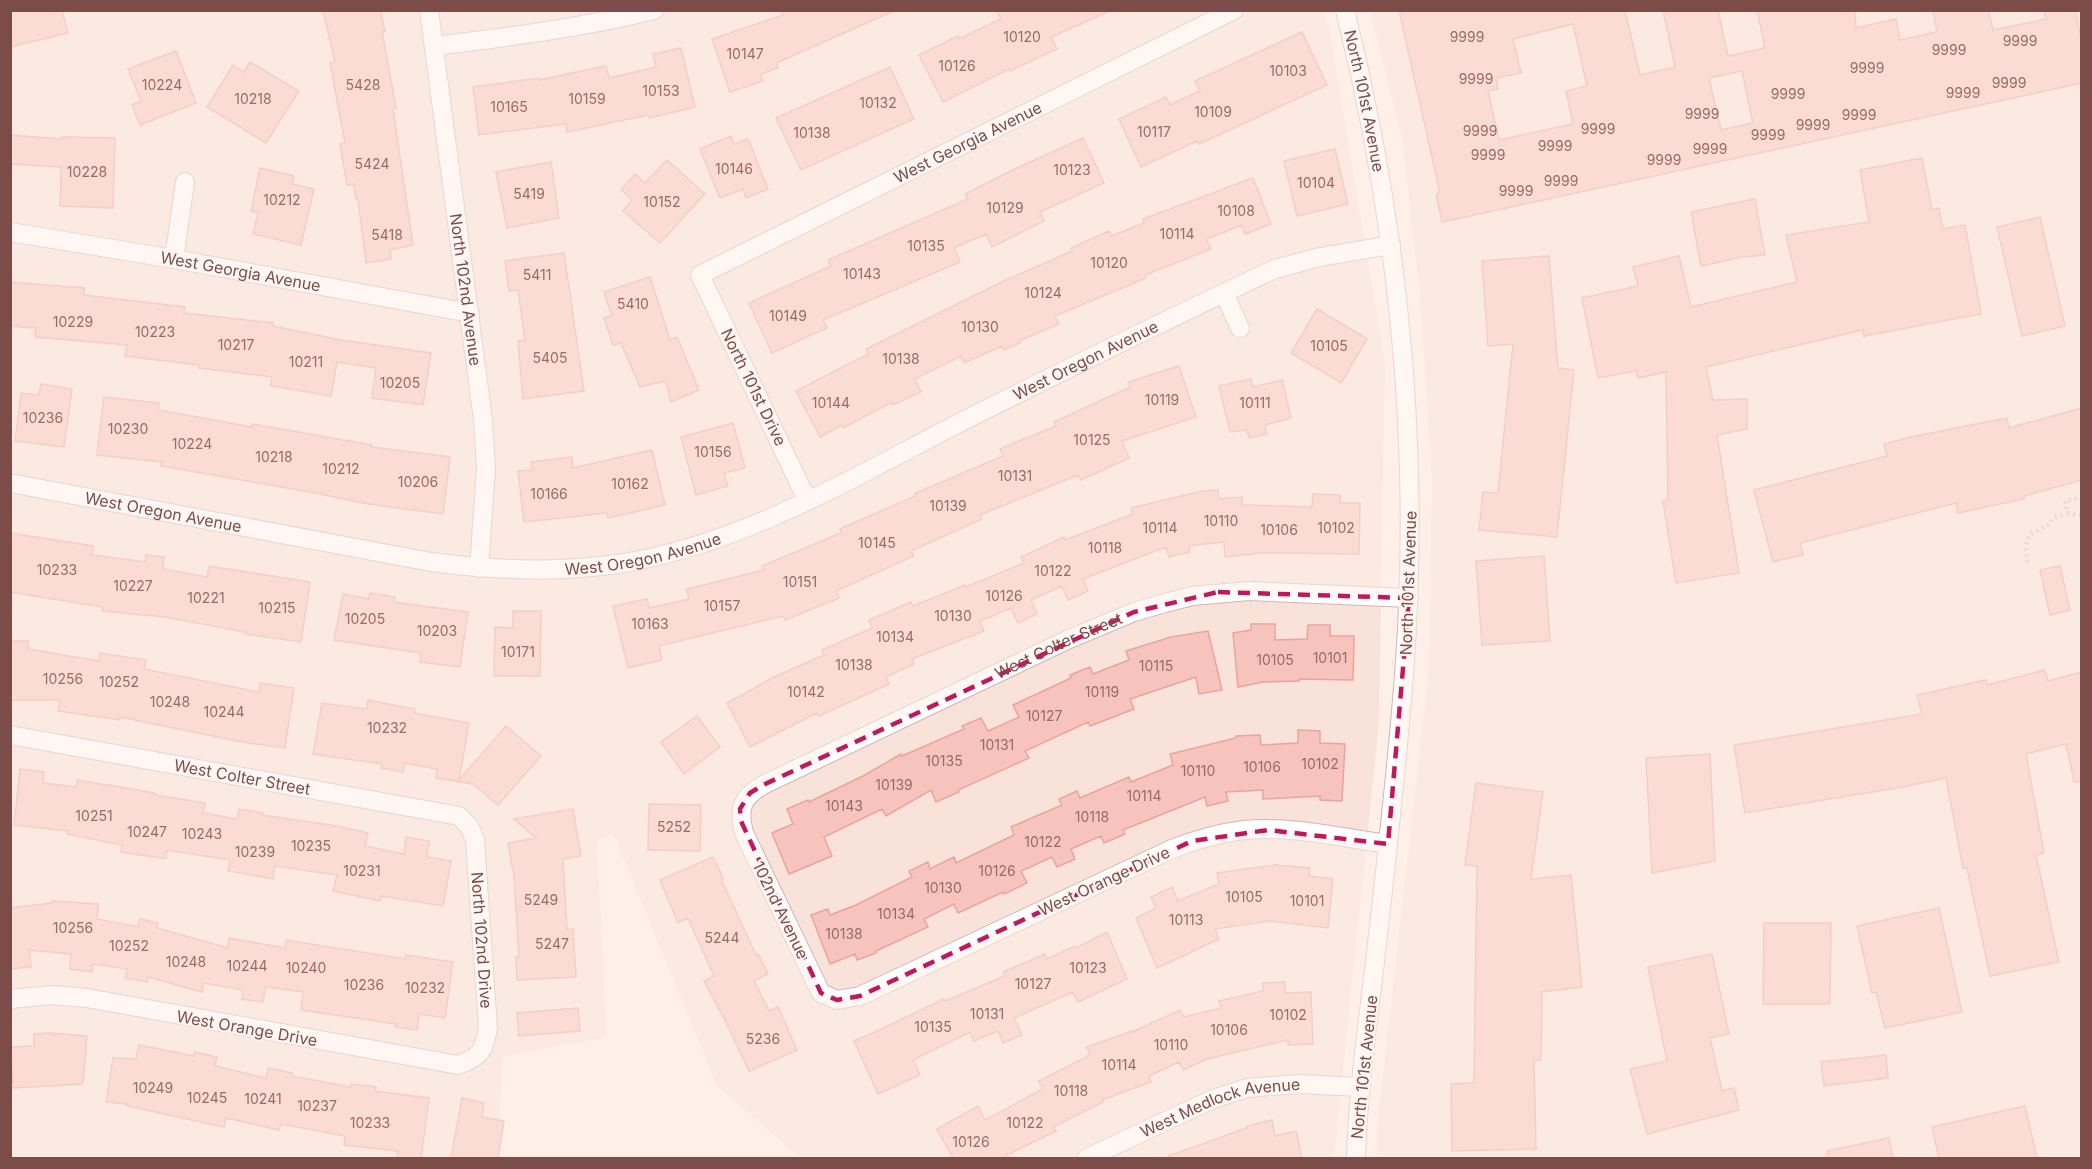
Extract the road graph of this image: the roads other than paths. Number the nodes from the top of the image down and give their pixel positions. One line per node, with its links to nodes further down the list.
1 (429, 10): 5 (street, North 102nd Avenue)
2 (654, 10): 5 (street)
3 (1234, 10): 10 (street, West Georgia Avenue)
4 (1346, 10): 8 (street, North 101st Avenue)
5 (434, 46): 12 (street, North 102nd Avenue)
6 (185, 182): 9 (street)
7 (10, 232): 9 (street, West Georgia Avenue)
8 (1390, 245): 11 (street, West Oregon Avenue); 17 (street, North 101st Avenue)
9 (174, 260): 12 (street, West Georgia Avenue)
10 (700, 275): 15 (street, North 101st Drive)
11 (1224, 293): 13 (street); 15 (street, West Oregon Avenue)
12 (470, 313): 16 (street, North 102nd Avenue)
13 (1240, 328)
14 (10, 483): 16 (street, West Oregon Avenue)
15 (807, 500): 16 (street, West Oregon Avenue)
16 (479, 568)
17 (1409, 598): 19 (street, West Colter Street); 21 (street, North 101st Avenue)
18 (10, 735): 20 (street, West Colter Street)
19 (740, 809): 23 (street, 102nd Avenue)
20 (469, 826): 24 (street, North 102nd Drive)
21 (1388, 844): 23 (street, West Orange Drive); 25 (street, North 101st Avenue)
22 (10, 999): 24 (street, West Orange Drive)
23 (837, 1000)
24 (480, 1054)
25 (1360, 1087): 26 (street, West Medlock Avenue); 27 (street, North 101st Avenue)
26 (1087, 1158)
27 (1356, 1158)

